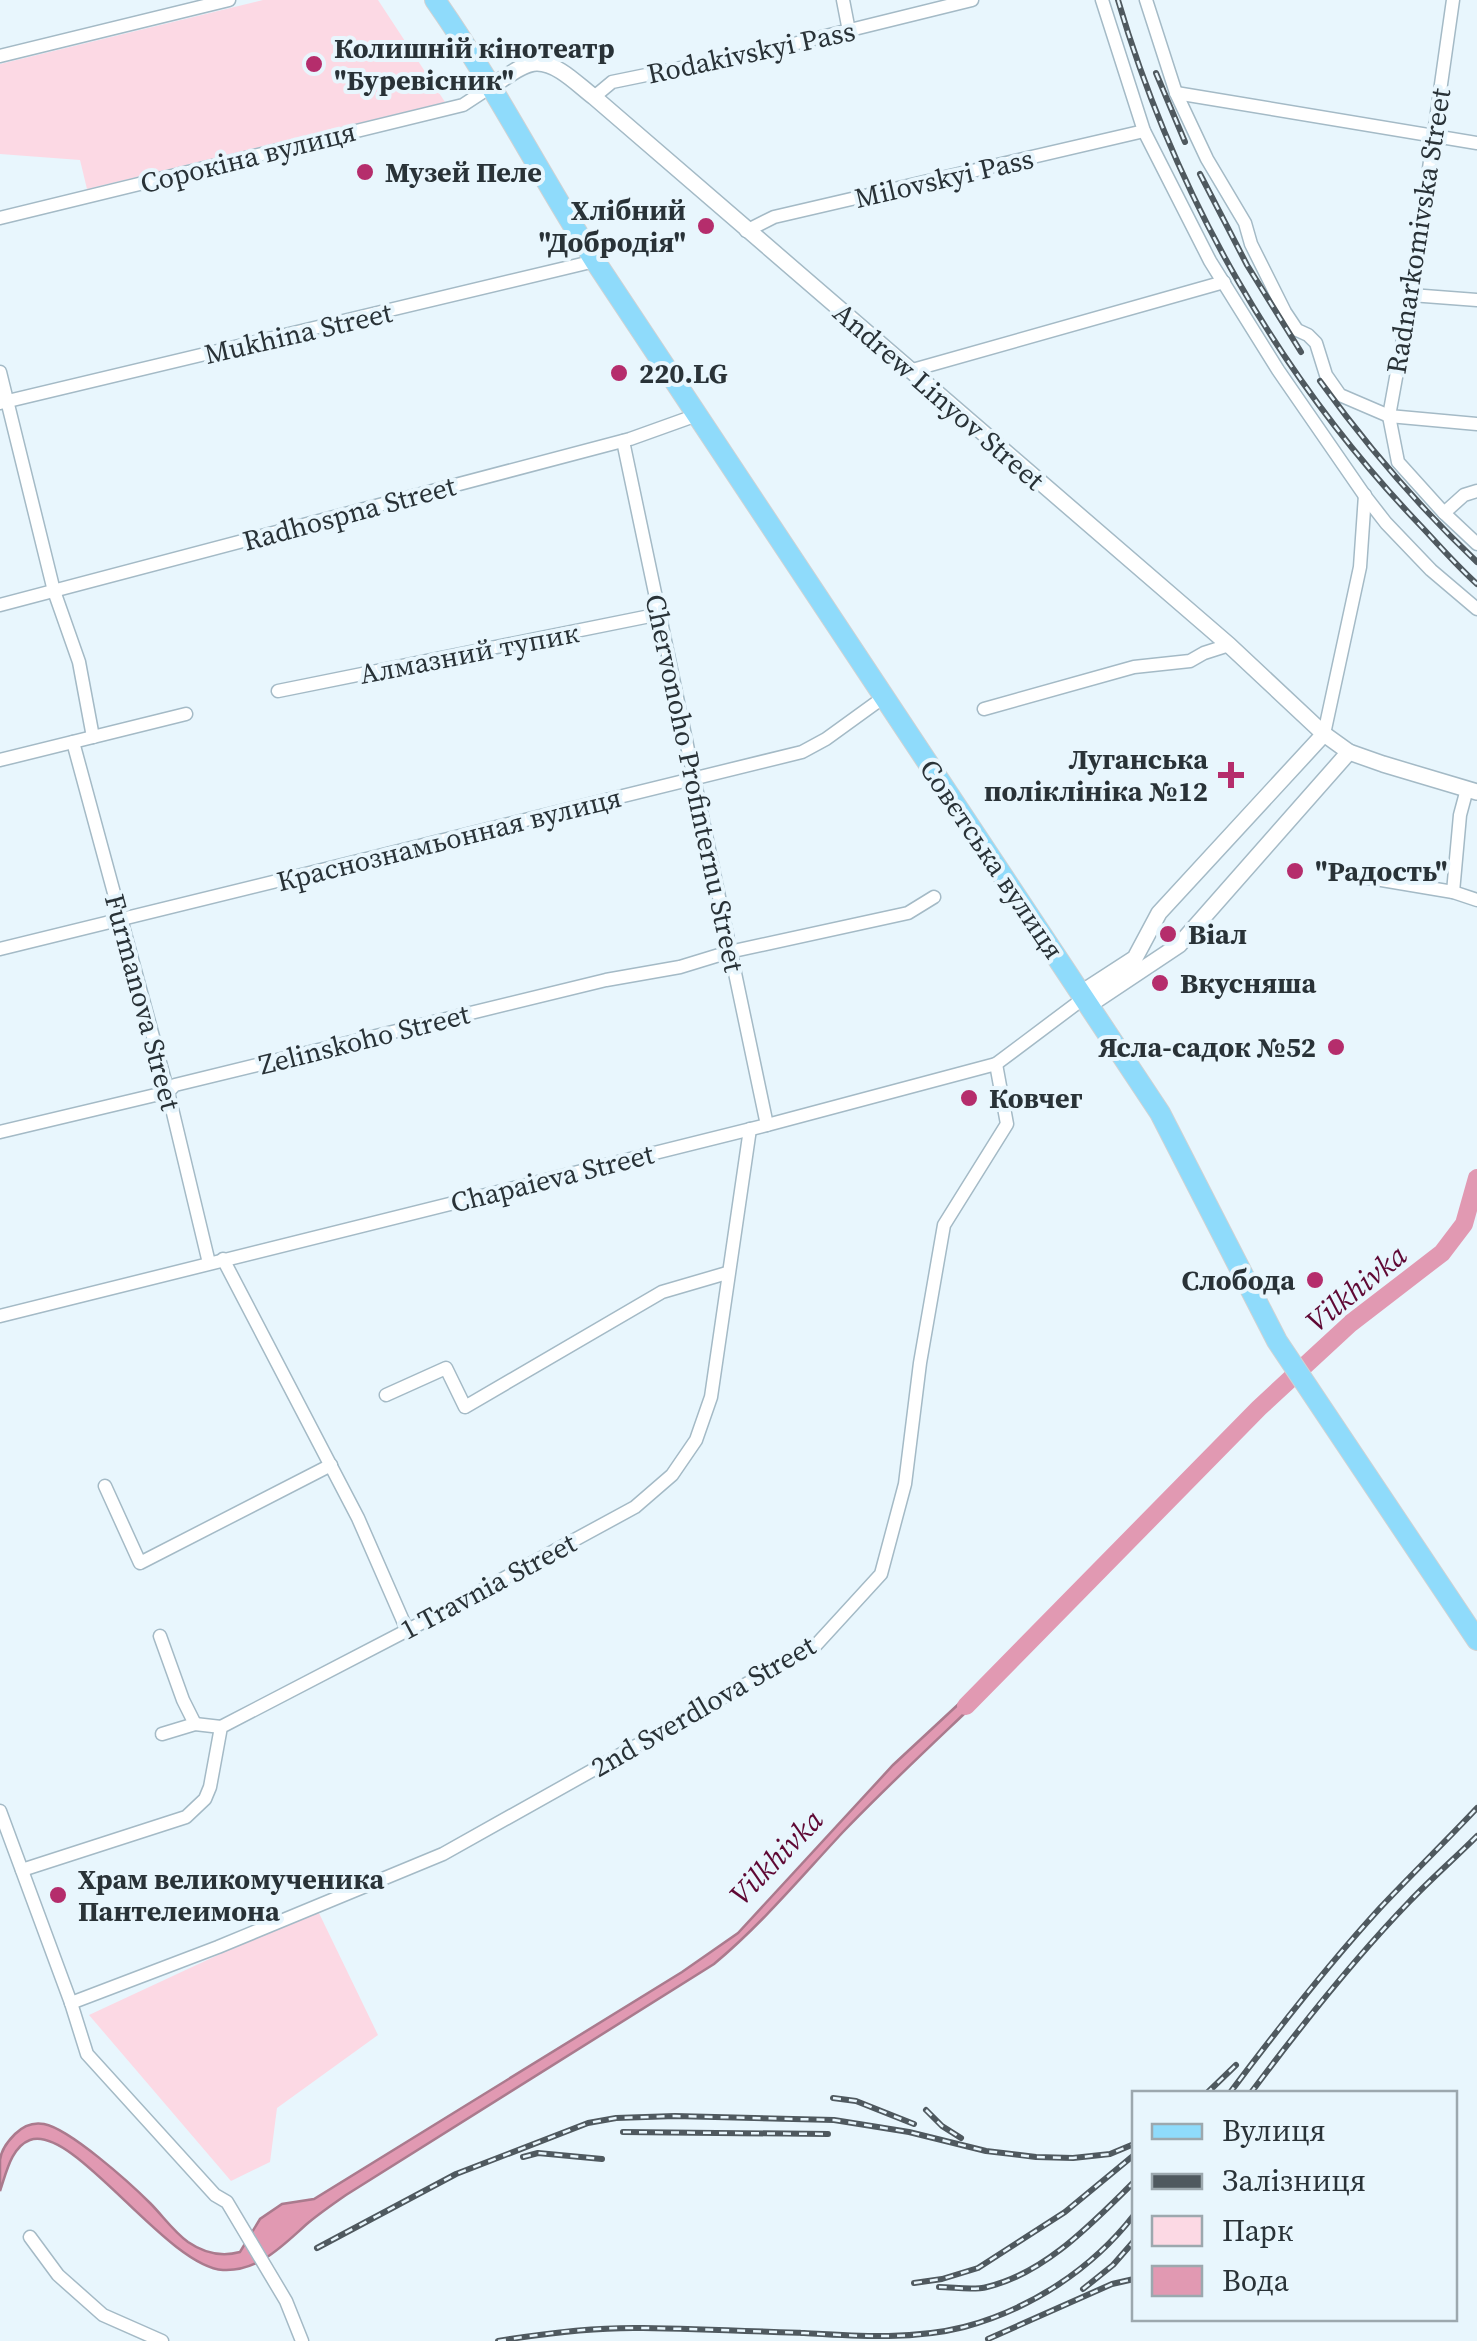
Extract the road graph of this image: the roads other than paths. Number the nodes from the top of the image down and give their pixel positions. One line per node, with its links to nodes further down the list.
1 (230, 0): 9 (street)
2 (435, 0): 10 (main road)
3 (843, 0): 8 (street)
4 (972, 0): 8 (street, Rodakivskyi Pass)
5 (1102, 0): 13 (street)
6 (1146, 0): 11 (street)
7 (1452, 0): 14 (street, Radnarkomivska Street)
8 (850, 30): 12 (street, Rodakivskyi Pass)
9 (0, 56)
10 (492, 86): 12 (street, Andrew Linyov Street); 16 (street, Сорокіна вулиця); 18 (main road, Совєтська вулиця)
11 (1176, 93): 14 (street); 26 (street)
12 (594, 98): 17 (street, Andrew Linyov Street)
13 (1144, 131): 17 (street, Milovskyi Pass); 19 (street)
14 (1432, 136): 15 (street); 20 (street, Radnarkomivska Street)
15 (1477, 143)
16 (0, 218)
17 (746, 231): 22 (street, Andrew Linyov Street)
18 (595, 262): 24 (street, Mukhina Street); 25 (main road, Совєтська вулиця)
19 (1224, 282): 22 (street); 30 (street)
20 (1411, 295): 21 (street); 26 (street, Radnarkomivska Street)
21 (1477, 300)
22 (909, 371): 37 (street, Andrew Linyov Street)
23 (0, 372): 24 (street)
24 (4, 402): 33 (street)
25 (697, 414): 28 (street, Radhospna Street); 39 (main road, Совєтська вулиця)
26 (1389, 416): 27 (street); 31 (street, Radnarkomivska Street)
27 (1477, 424)
28 (623, 441): 33 (street, Radhospna Street); 36 (street, Chervonoho Profinternu Street)
29 (1477, 491): 31 (street)
30 (1365, 494): 35 (street); 42 (street)
31 (1444, 513): 32 (street)
32 (1477, 544)
33 (54, 591): 34 (street, Radhospna Street); 43 (street)
34 (0, 605)
35 (1477, 609)
36 (660, 614): 38 (street, Алмазний тупик); 47 (street, Chervonoho Profinternu Street)
37 (1229, 645): 40 (street); 42 (street, Andrew Linyov Street)
38 (278, 692)
39 (884, 697): 47 (street, Краснознамьонная вулиця); 56 (main road, Совєтська вулиця)
40 (984, 709)
41 (186, 714): 43 (street)
42 (1324, 734): 45 (street, Andrew Linyov Street); 56 (street, Chapaieva Street)
43 (93, 737): 44 (street)
44 (73, 742): 46 (street); 53 (street, Furmanova Street)
45 (1349, 752): 48 (street, Andrew Linyov Street); 56 (street, Chapaieva Street)
46 (0, 760)
47 (696, 779): 53 (street, Краснознамьонная вулиця); 55 (street, Chervonoho Profinternu Street)
48 (1472, 790): 50 (street)
49 (1334, 872): 50 (street)
50 (1453, 892): 52 (street)
51 (934, 896): 55 (street, Zelinskoho Street)
52 (1477, 900)
53 (120, 918): 54 (street, Краснознамьонная вулиця); 58 (street, Furmanova Street)
54 (0, 949)
55 (729, 952): 58 (street, Zelinskoho Street); 59 (street, Chervonoho Profinternu Street)
56 (1085, 999): 57 (street, Chapaieva Street); 70 (main road, Совєтська вулиця)
57 (996, 1064): 59 (street, Chapaieva Street); 76 (street, 2nd Sverdlova Street)
58 (168, 1092): 61 (street, Zelinskoho Street); 62 (street, Furmanova Street)
59 (767, 1125): 60 (street, Chapaieva Street)
60 (750, 1129): 62 (street, Chapaieva Street); 63 (street, 1 Travnia Street)
61 (0, 1132)
62 (216, 1261): 64 (street, Chapaieva Street); 66 (street, Furmanova Street)
63 (727, 1273): 65 (street); 68 (street, 1 Travnia Street)
64 (0, 1316)
65 (386, 1395)
66 (331, 1465): 67 (street); 68 (street, Furmanova Street)
67 (105, 1486)
68 (408, 1630): 72 (street, 1 Travnia Street)
69 (160, 1636): 71 (street)
70 (1474, 1636)
71 (194, 1724): 72 (street); 73 (street)
72 (221, 1727): 75 (street)
73 (162, 1734)
74 (0, 1811): 75 (street)
75 (22, 1870): 76 (street)
76 (71, 2003): 79 (street)
77 (30, 2236): 78 (street)
78 (162, 2341)
79 (302, 2341)

